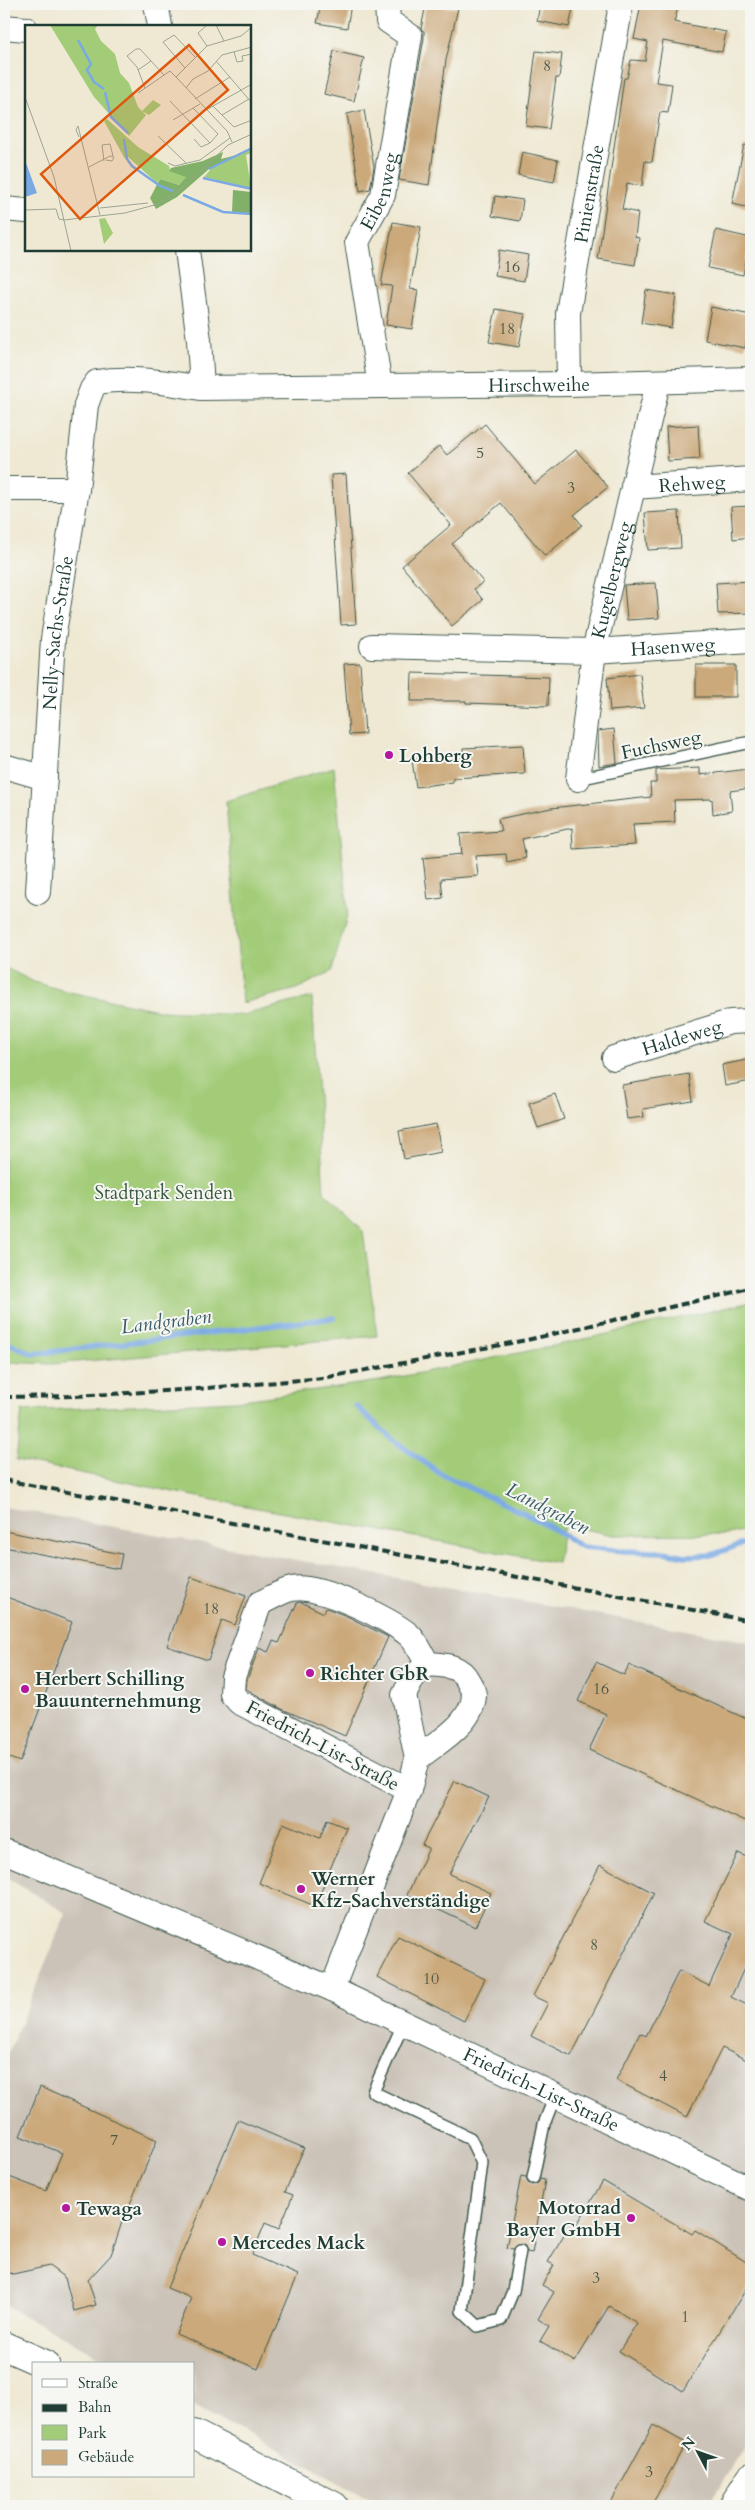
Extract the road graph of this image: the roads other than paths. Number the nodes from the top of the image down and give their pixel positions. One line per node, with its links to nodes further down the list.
1 (156, 4): 4 (street)
2 (387, 4): 13 (street, Eibenweg)
3 (621, 4): 12 (street, Pinienstraße)
4 (160, 25)
5 (4, 28): 6 (street)
6 (25, 29)
7 (4, 209): 8 (street)
8 (25, 211)
9 (187, 251): 14 (street)
10 (751, 379): 11 (street, Hirschweihe)
11 (658, 383): 12 (street, Hirschweihe); 16 (street, Kugelbergweg)
12 (569, 384): 13 (street, Hirschweihe)
13 (380, 386): 14 (street, Hirschweihe)
14 (202, 388): 18 (street, Nelly-Sachs-Straße)
15 (751, 479): 16 (street, Rehweg)
16 (633, 487): 21 (street, Kugelbergweg)
17 (4, 489): 18 (street)
18 (77, 489): 24 (street, Nelly-Sachs-Straße)
19 (751, 641): 21 (street, Hasenweg)
20 (372, 646): 21 (street, Hasenweg)
21 (594, 651): 25 (street, Kugelbergweg)
22 (751, 742): 25 (lane, Fuchsweg)
23 (4, 766): 24 (street)
24 (45, 778): 26 (street, Nelly-Sachs-Straße)
25 (578, 779)
26 (38, 892)
27 (751, 1021): 28 (street, Haldeweg)
28 (614, 1058)
29 (428, 1664): 30 (street, Friedrich-List-Straße); 30 (street, Friedrich-List-Straße); 31 (street, Friedrich-List-Straße)
30 (417, 1760): 31 (street, Friedrich-List-Straße)
31 (409, 1790): 33 (street, Friedrich-List-Straße)
32 (4, 1852): 33 (street, Friedrich-List-Straße)
33 (332, 1989): 34 (street, Friedrich-List-Straße)
34 (404, 2022): 35 (street, Friedrich-List-Straße); 38 (lane)
35 (555, 2096): 36 (lane); 37 (street, Friedrich-List-Straße)
36 (533, 2178)
37 (751, 2189)
38 (520, 2251)
39 (4, 2346): 40 (main road)
40 (40, 2362)
41 (195, 2435): 43 (main road)
42 (751, 2477): 44 (main road)
43 (334, 2506)
44 (733, 2506)

